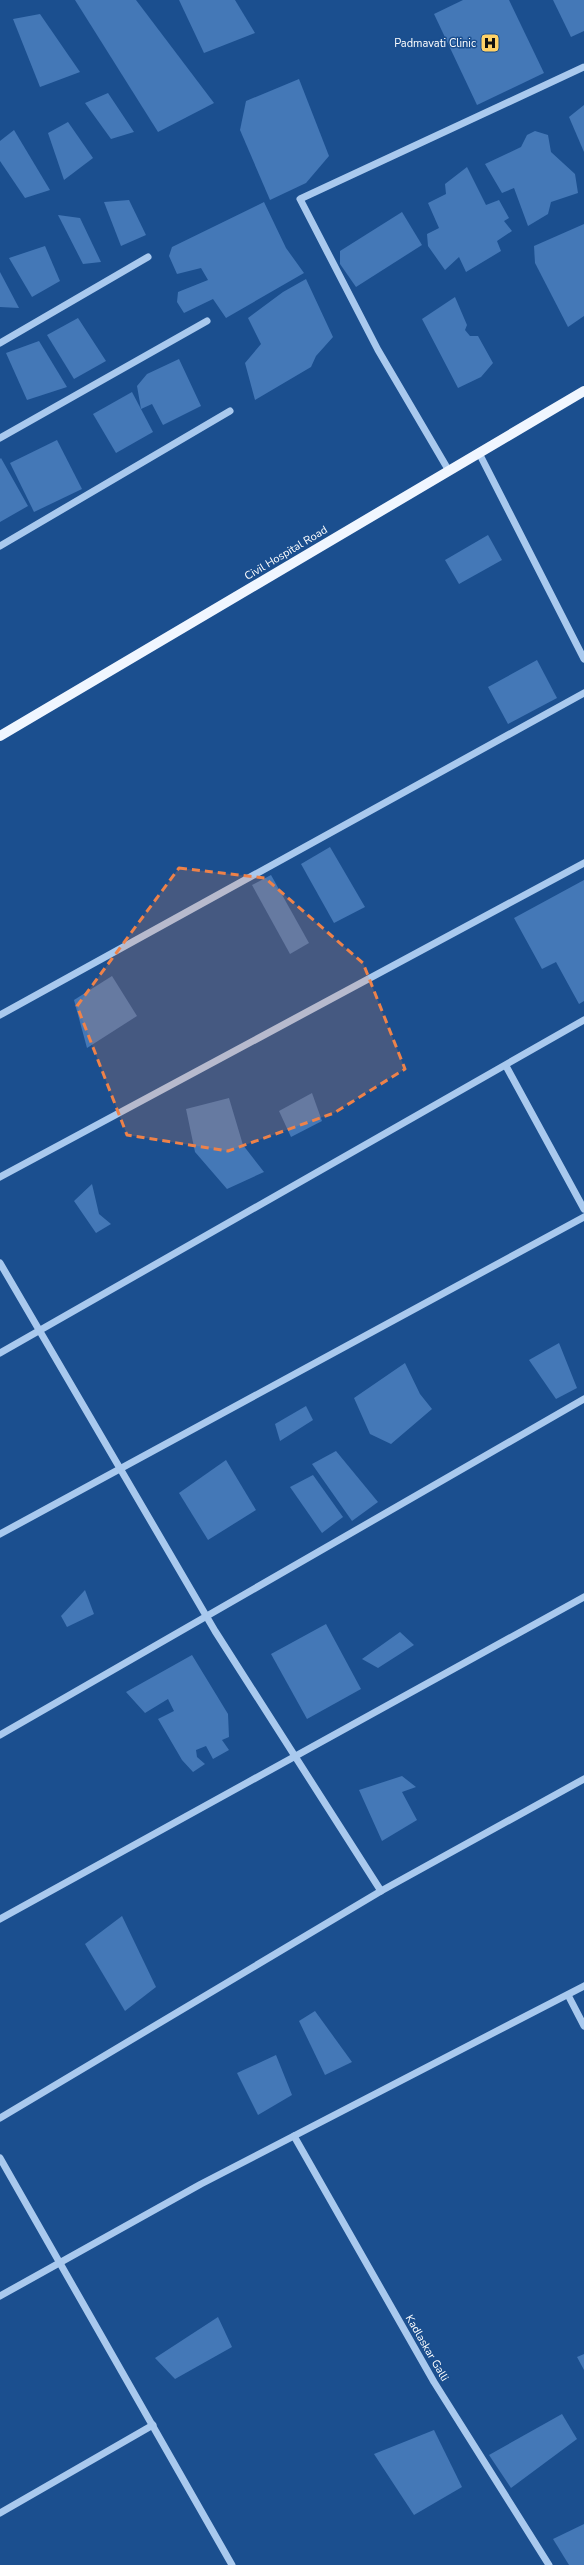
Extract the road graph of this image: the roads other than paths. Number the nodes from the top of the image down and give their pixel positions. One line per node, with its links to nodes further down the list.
1 (584, 67): 9 (street)
2 (148, 257): 4 (street)
3 (207, 321): 7 (street)
4 (0, 343)
5 (584, 391): 8 (main road, Civil Hospital Road)
6 (230, 411): 10 (street)
7 (0, 438)
8 (479, 453): 9 (main road, Civil Hospital Road); 11 (street)
9 (449, 471): 13 (main road, Civil Hospital Road)
10 (0, 546)
11 (584, 659)
12 (584, 693): 15 (street)
13 (0, 736)
14 (584, 863): 18 (street)
15 (0, 1015)
16 (584, 1020): 17 (street)
17 (506, 1066): 19 (street); 22 (street)
18 (0, 1177)
19 (584, 1209)
20 (584, 1217): 25 (street)
21 (0, 1263): 22 (street)
22 (40, 1331): 23 (street); 25 (street)
23 (0, 1354)
24 (584, 1399): 28 (street)
25 (120, 1469): 26 (street); 28 (street)
26 (0, 1534)
27 (584, 1596): 30 (street)
28 (206, 1616): 29 (street); 30 (street)
29 (0, 1735)
30 (295, 1756): 32 (street); 33 (street)
31 (584, 1779): 32 (street)
32 (381, 1891): 37 (street)
33 (0, 1919)
34 (584, 1986): 35 (street)
35 (568, 1995): 36 (street); 38 (street)
36 (584, 2026)
37 (0, 2118)
38 (294, 2136): 40 (street); 45 (street, Kadlaskar Galli)
39 (0, 2158): 40 (street)
40 (60, 2262): 41 (street); 42 (street)
41 (0, 2296)
42 (153, 2425): 43 (street); 44 (street)
43 (0, 2513)
44 (230, 2564)
45 (549, 2565)

